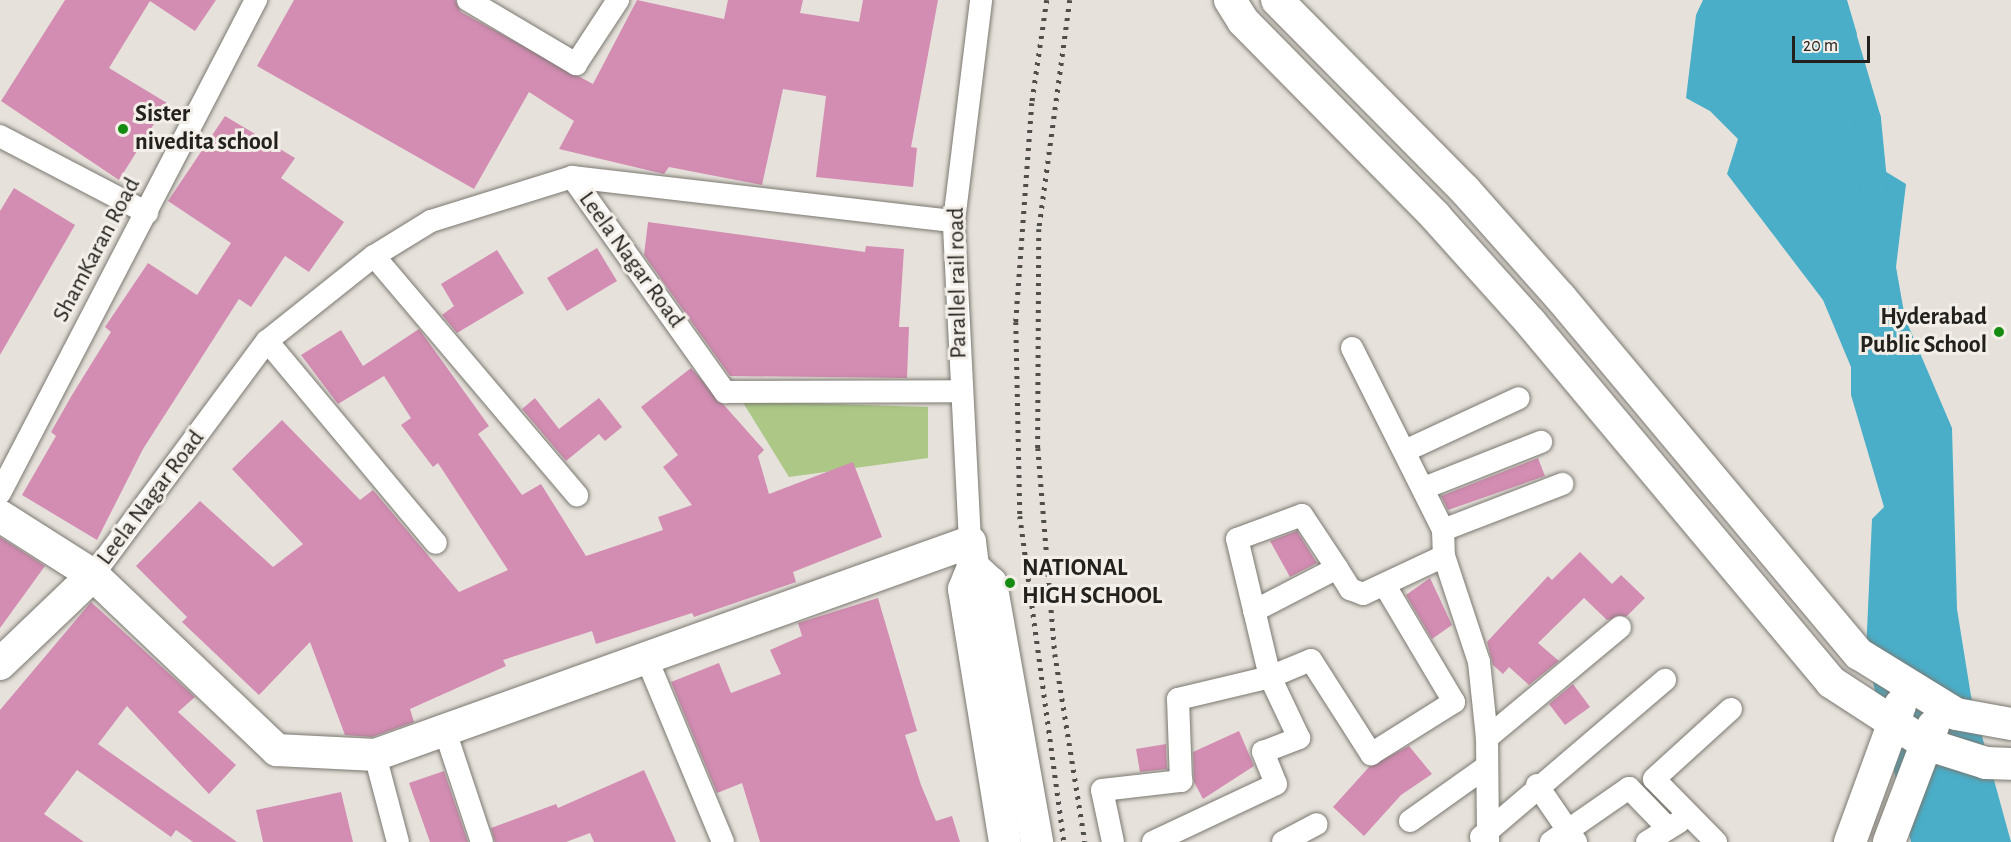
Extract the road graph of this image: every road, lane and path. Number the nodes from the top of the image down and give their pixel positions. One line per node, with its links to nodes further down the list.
1 (468, 0): 2 (street)
2 (618, 0)
3 (981, 0): 12 (street, Parallel rail road)
4 (1230, 0): 8 (street)
5 (1277, 0): 7 (street)
6 (254, 1): 11 (street, ShamKaran Road)
7 (1321, 45): 8 (street); 38 (street)
8 (1294, 73): 41 (street)
9 (0, 136): 11 (street)
10 (572, 177): 12 (street); 13 (street, Leela Nagar Road); 16 (street, Leela Nagar Road)
11 (147, 213): 22 (street, ShamKaran Road)
12 (954, 221): 16 (street, Parallel rail road)
13 (374, 256): 14 (street, Leela Nagar Road); 23 (street)
14 (267, 341): 26 (street); 30 (street, Leela Nagar Road)
15 (1352, 348): 19 (street)
16 (960, 391): 27 (street, Parallel rail road)
17 (1519, 398): 19 (street)
18 (1541, 442): 21 (street)
19 (1407, 450): 21 (street)
20 (1562, 484): 25 (street)
21 (1424, 488): 25 (street)
22 (0, 493)
23 (577, 495)
24 (0, 516): 30 (street)
25 (1443, 530): 28 (street)
26 (436, 543)
27 (972, 554): 34 (street, Leela Nagar Road); 59 (street, Parallel rail road); 60 (street)
28 (1444, 556): 31 (street); 44 (street)
29 (1338, 568): 31 (street); 32 (street); 32 (street)
30 (93, 575): 35 (street); 46 (street, Leela Nagar Road)
31 (1384, 586): 36 (street)
32 (1254, 611): 36 (street)
33 (1620, 627): 44 (street)
34 (646, 657): 43 (street, Leela Nagar Road); 58 (street)
35 (0, 664)
36 (1270, 677): 61 (street); 62 (street)
37 (1665, 680): 49 (street)
38 (1907, 687): 39 (street); 41 (street)
39 (1942, 706): 42 (street); 45 (street)
40 (1731, 709): 50 (street)
41 (1892, 722): 45 (street); 66 (street)
42 (2011, 724)
43 (445, 731): 46 (street, Leela Nagar Road); 57 (street)
44 (1487, 738): 48 (street)
45 (1926, 744): 47 (street); 67 (street)
46 (375, 755): 56 (street)
47 (2011, 764)
48 (1486, 766): 51 (street); 54 (street)
49 (1537, 785): 54 (street); 55 (street)
50 (1695, 817): 53 (street); 65 (street)
51 (1410, 821)
52 (1317, 824): 63 (street)
53 (1666, 826): 55 (street); 64 (street)
54 (1484, 838)
55 (1565, 838)
56 (398, 842)
57 (482, 842)
58 (723, 842)
59 (1005, 842)
60 (1037, 842)
61 (1113, 842)
62 (1153, 842)
63 (1283, 842)
64 (1647, 842)
65 (1716, 842)
66 (1850, 842)
67 (1889, 842)

